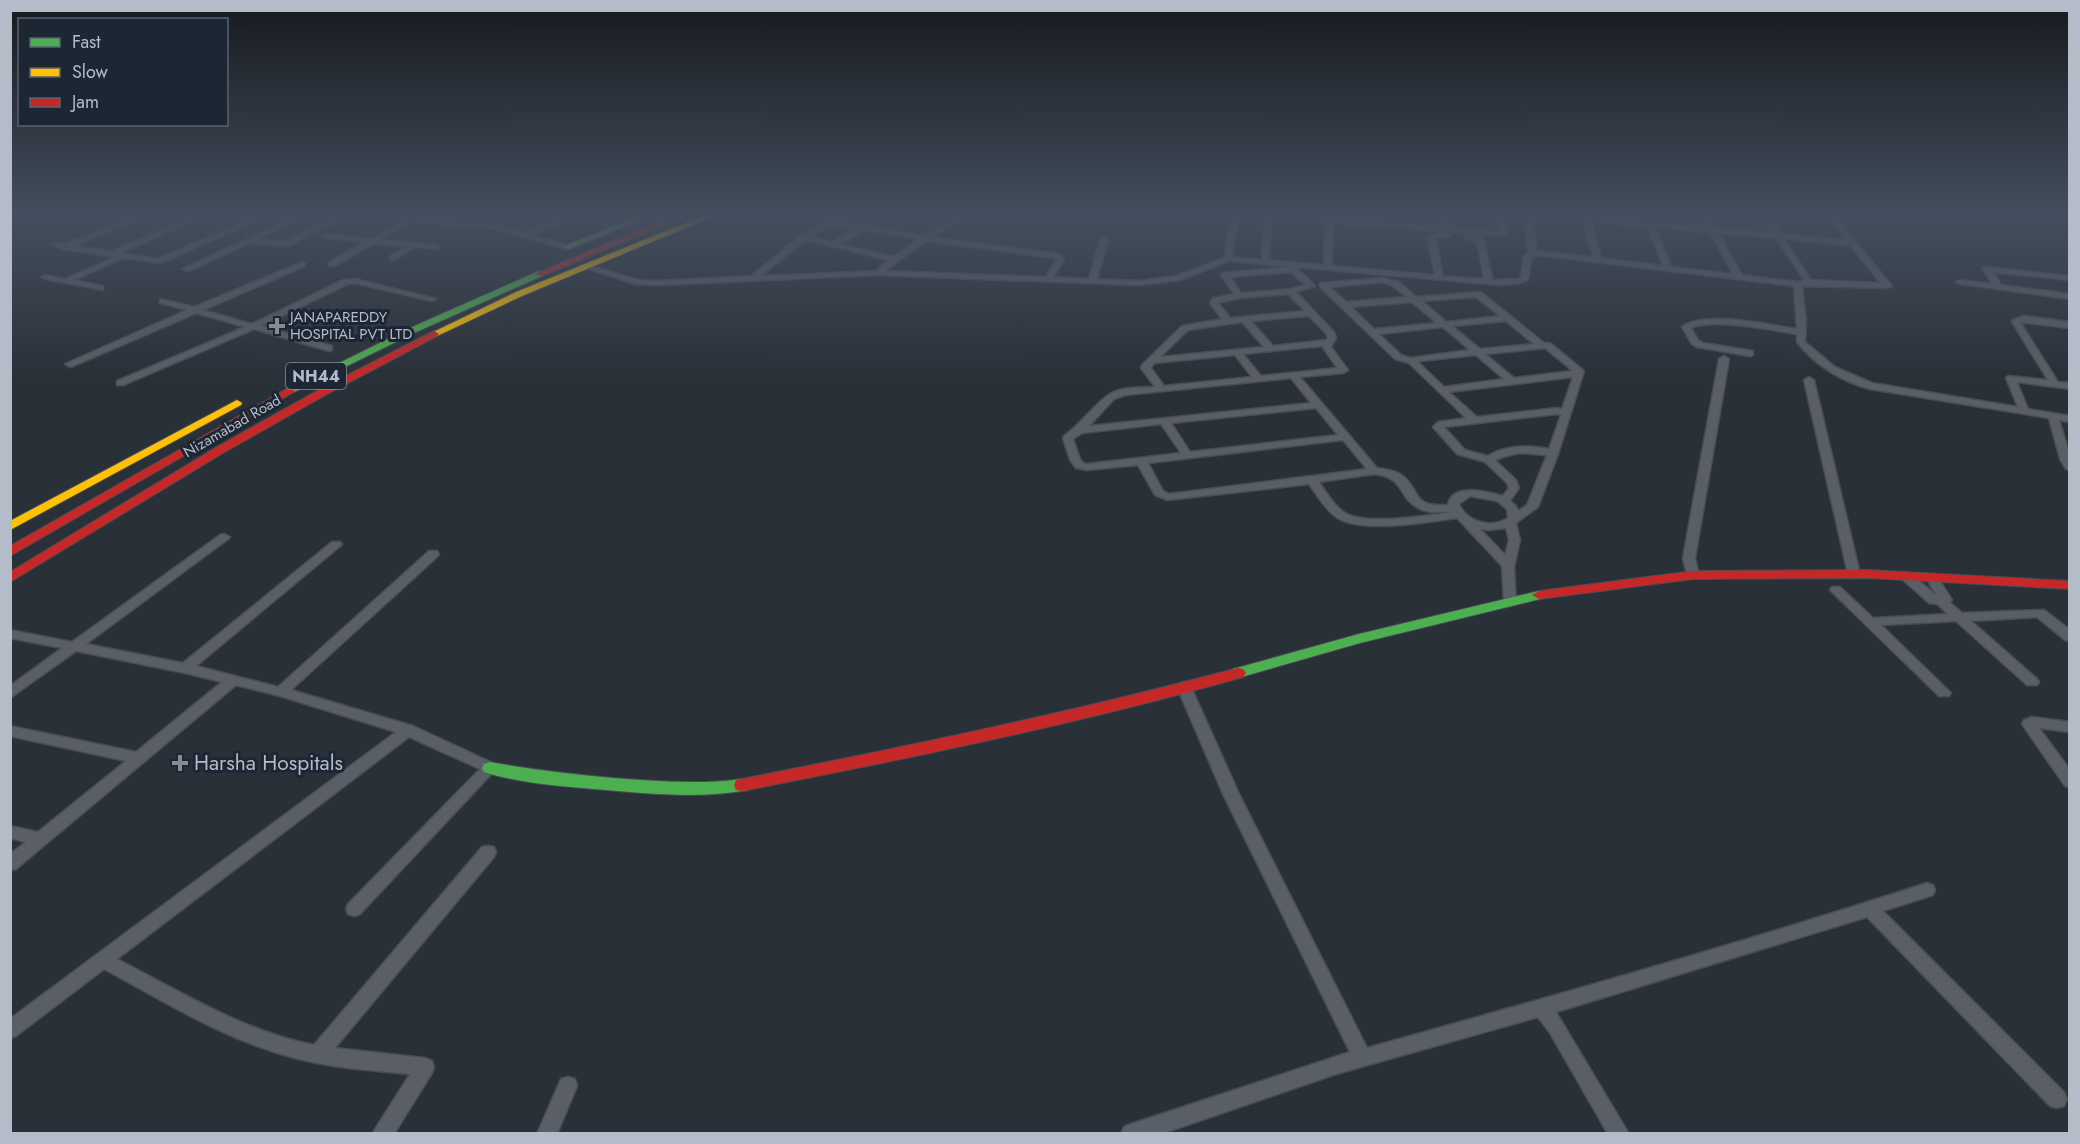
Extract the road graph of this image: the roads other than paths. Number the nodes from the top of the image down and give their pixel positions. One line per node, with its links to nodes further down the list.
1 (91, 270): 35 (street)
2 (287, 270): 51 (street)
3 (522, 270): 101 (main road, Nizamabad Road / NH44)
4 (551, 270): 104 (main road, Nizamabad Road / NH44)
5 (579, 270): 110 (main road, Nizamabad Road)
6 (599, 270): 33 (street)
7 (763, 270): 33 (street)
8 (881, 270): 26 (street)
9 (1053, 270): 30 (street)
10 (1095, 270): 34 (street)
11 (1195, 270): 34 (street)
12 (1277, 270): 45 (street)
13 (1294, 270): 41 (street)
14 (1308, 270): 40 (street)
15 (1338, 270): 31 (street)
16 (1438, 270): 31 (street)
17 (1486, 270): 36 (street)
18 (1526, 270): 36 (street)
19 (1691, 270): 29 (street)
20 (1735, 270): 29 (street)
21 (1801, 270): 37 (street)
22 (1876, 270): 37 (street)
23 (1988, 270): 42 (street)
24 (2030, 270): 27 (street)
25 (2049, 270): 27 (street)
26 (878, 273): 30 (street); 33 (street)
27 (2052, 275): 32 (street)
28 (45, 277): 35 (street)
29 (1739, 277): 39 (street)
30 (1048, 278): 34 (street)
31 (1440, 278): 36 (street)
32 (2070, 278)
33 (752, 280)
34 (1092, 280)
35 (66, 281): 43 (street)
36 (1489, 282)
37 (1809, 282): 39 (street)
38 (1960, 282): 42 (street)
39 (1798, 284): 60 (street)
40 (1323, 285): 41 (street); 47 (street); 50 (street)
41 (1311, 286): 44 (street)
42 (1998, 287): 46 (street)
43 (100, 288)
44 (1290, 291): 45 (street); 52 (street)
45 (1239, 296): 55 (street)
46 (2069, 297)
47 (1413, 298): 50 (street); 53 (street); 56 (street)
48 (432, 299): 58 (street)
49 (163, 301): 51 (street)
50 (1346, 305): 59 (street)
51 (193, 310): 58 (street); 71 (street)
52 (1311, 313): 54 (street); 61 (street)
53 (1509, 318): 56 (street); 62 (street)
54 (1245, 320): 55 (street); 64 (street)
55 (1228, 321): 69 (street)
56 (1443, 324): 59 (street); 66 (street)
57 (2070, 326): 78 (street)
58 (252, 327): 63 (street); 77 (street)
59 (1372, 332): 70 (street)
60 (1801, 332): 67 (street); 83 (street)
61 (1327, 343): 64 (street); 73 (street)
62 (1541, 345): 66 (street); 72 (street)
63 (329, 348)
64 (1271, 349): 65 (street)
65 (1237, 352): 69 (street); 74 (street)
66 (1476, 352): 70 (street); 76 (street)
67 (1750, 353)
68 (1724, 359): 108 (street)
69 (1151, 361): 80 (street)
70 (1412, 361): 81 (street)
71 (70, 364)
72 (1579, 373): 76 (street); 84 (street)
73 (1294, 376): 74 (street); 82 (street)
74 (1259, 380): 80 (street)
75 (1809, 380): 107 (street)
76 (1512, 381): 81 (street)
77 (120, 383)
78 (2055, 384): 79 (street); 83 (street)
79 (2070, 386)
80 (1161, 389): 89 (street)
81 (1441, 390): 87 (street)
82 (1318, 405): 88 (street); 90 (street)
83 (2024, 411): 85 (street)
84 (1566, 413): 87 (street); 91 (street)
85 (2053, 416): 86 (street); 95 (street)
86 (2070, 419)
87 (1474, 420): 93 (street)
88 (1164, 421): 89 (street); 92 (street)
89 (1078, 430): 94 (street)
90 (1345, 437): 92 (street); 96 (street)
91 (1553, 454): 93 (street); 100 (street)
92 (1187, 455): 94 (street)
93 (1490, 460): 98 (street)
94 (1140, 461): 97 (street)
95 (2068, 462)
96 (1374, 471): 97 (street); 99 (street)
97 (1312, 480): 99 (street)
98 (1504, 501): 99 (street); 100 (street)
99 (1459, 514): 100 (street); 106 (street)
100 (1512, 521): 106 (street)
101 (10, 526)
102 (224, 537): 120 (street)
103 (336, 544): 121 (street)
104 (10, 552)
105 (432, 554): 125 (street)
106 (1508, 565): 115 (street)
107 (1854, 574): 108 (main road); 109 (main road)
108 (1693, 575): 115 (main road)
109 (1906, 576): 111 (main road); 114 (street)
110 (10, 578)
111 (1932, 578): 112 (main road); 114 (street)
112 (2070, 585)
113 (1836, 590): 117 (street)
114 (1940, 600): 116 (street)
115 (1510, 602): 124 (main road)
116 (1959, 618): 117 (street); 119 (street); 123 (street)
117 (1869, 622): 127 (street)
118 (10, 634): 120 (street)
119 (2070, 637)
120 (76, 646): 121 (street); 126 (street)
121 (185, 668): 122 (street)
122 (232, 681): 125 (street); 131 (street)
123 (2032, 682)
124 (1184, 687): 132 (main road); 145 (street)
125 (281, 692): 129 (street)
126 (10, 693)
127 (1944, 693)
128 (2070, 727): 133 (street)
129 (408, 730): 132 (street); 141 (street)
130 (10, 731): 131 (street)
131 (139, 758): 135 (street)
132 (490, 768): 139 (street)
133 (2070, 782)
134 (10, 832): 135 (street)
135 (41, 839): 137 (street)
136 (488, 852): 144 (street)
137 (10, 864)
138 (1927, 891): 140 (street)
139 (354, 909)
140 (1870, 909): 142 (street); 147 (street)
141 (104, 960): 143 (street); 144 (street)
142 (1542, 1008): 145 (street); 151 (street)
143 (10, 1030)
144 (318, 1053): 148 (street)
145 (1362, 1058): 150 (street)
146 (568, 1086): 149 (street)
147 (2057, 1099)
148 (382, 1134)
149 (547, 1134)
150 (1131, 1134)
151 (1619, 1134)

